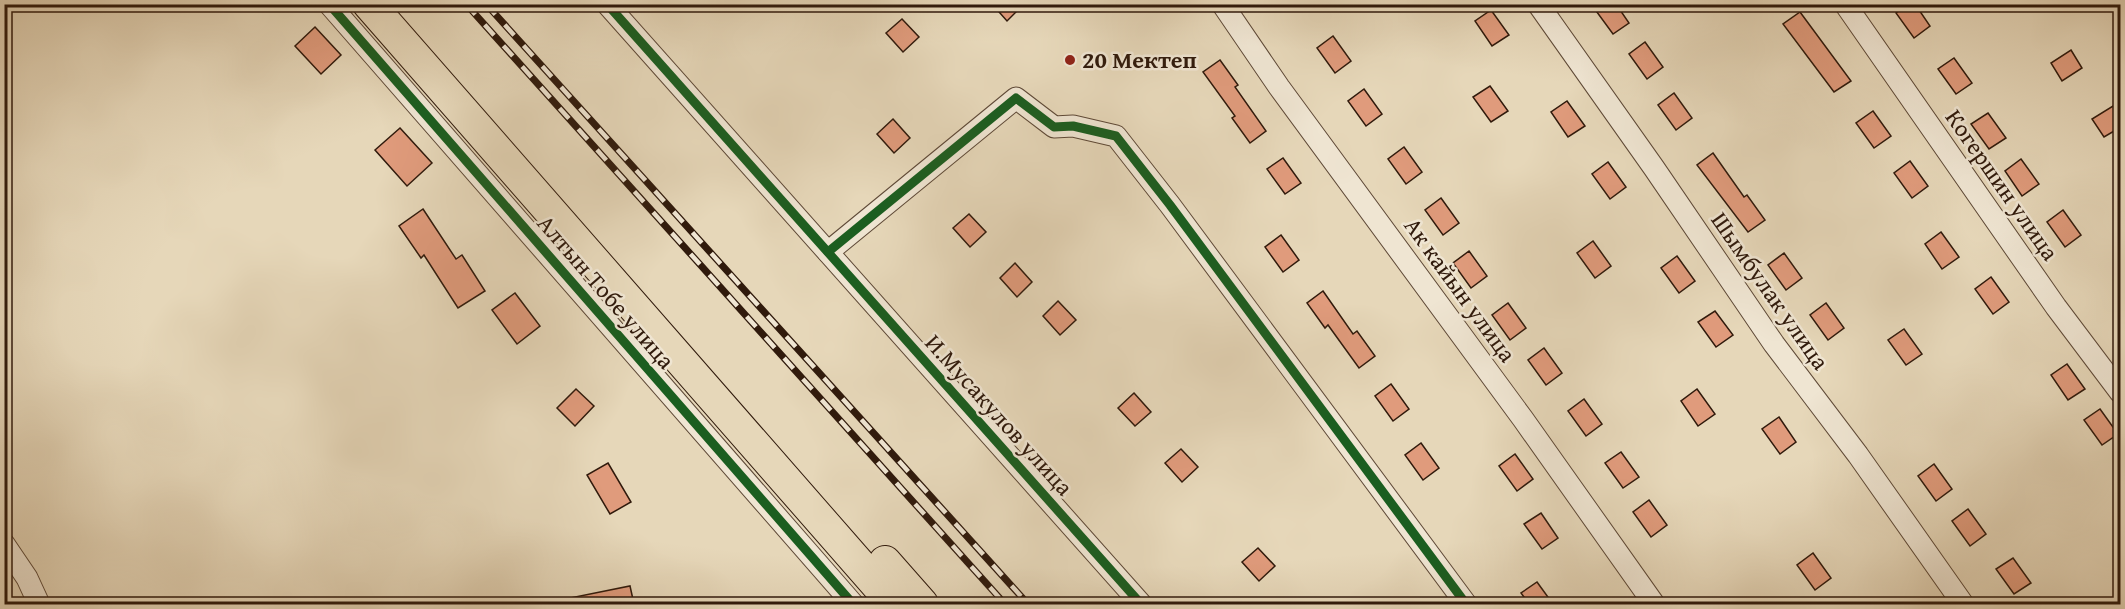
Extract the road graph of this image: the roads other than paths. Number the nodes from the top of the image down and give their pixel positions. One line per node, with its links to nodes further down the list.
1 (329, 4): 12 (street, Алтын Тобе улица)
2 (369, 4): 13 (highway)
3 (397, 4): 14 (highway)
4 (607, 4): 8 (street, И.Мусакулов улица)
5 (1538, 4): 18 (street, Шымбулак улица)
6 (1845, 4): 9 (street, Когершин улица)
7 (1223, 5): 17 (street, Ак кайын улица)
8 (828, 252): 15 (street, И.Мусакулов улица); 16 (street)
9 (2121, 392)
10 (4, 544): 11 (street)
11 (39, 604)
12 (853, 604)
13 (894, 604)
14 (922, 604)
15 (1141, 604)
16 (1466, 604)
17 (1654, 604)
18 (1963, 604)

